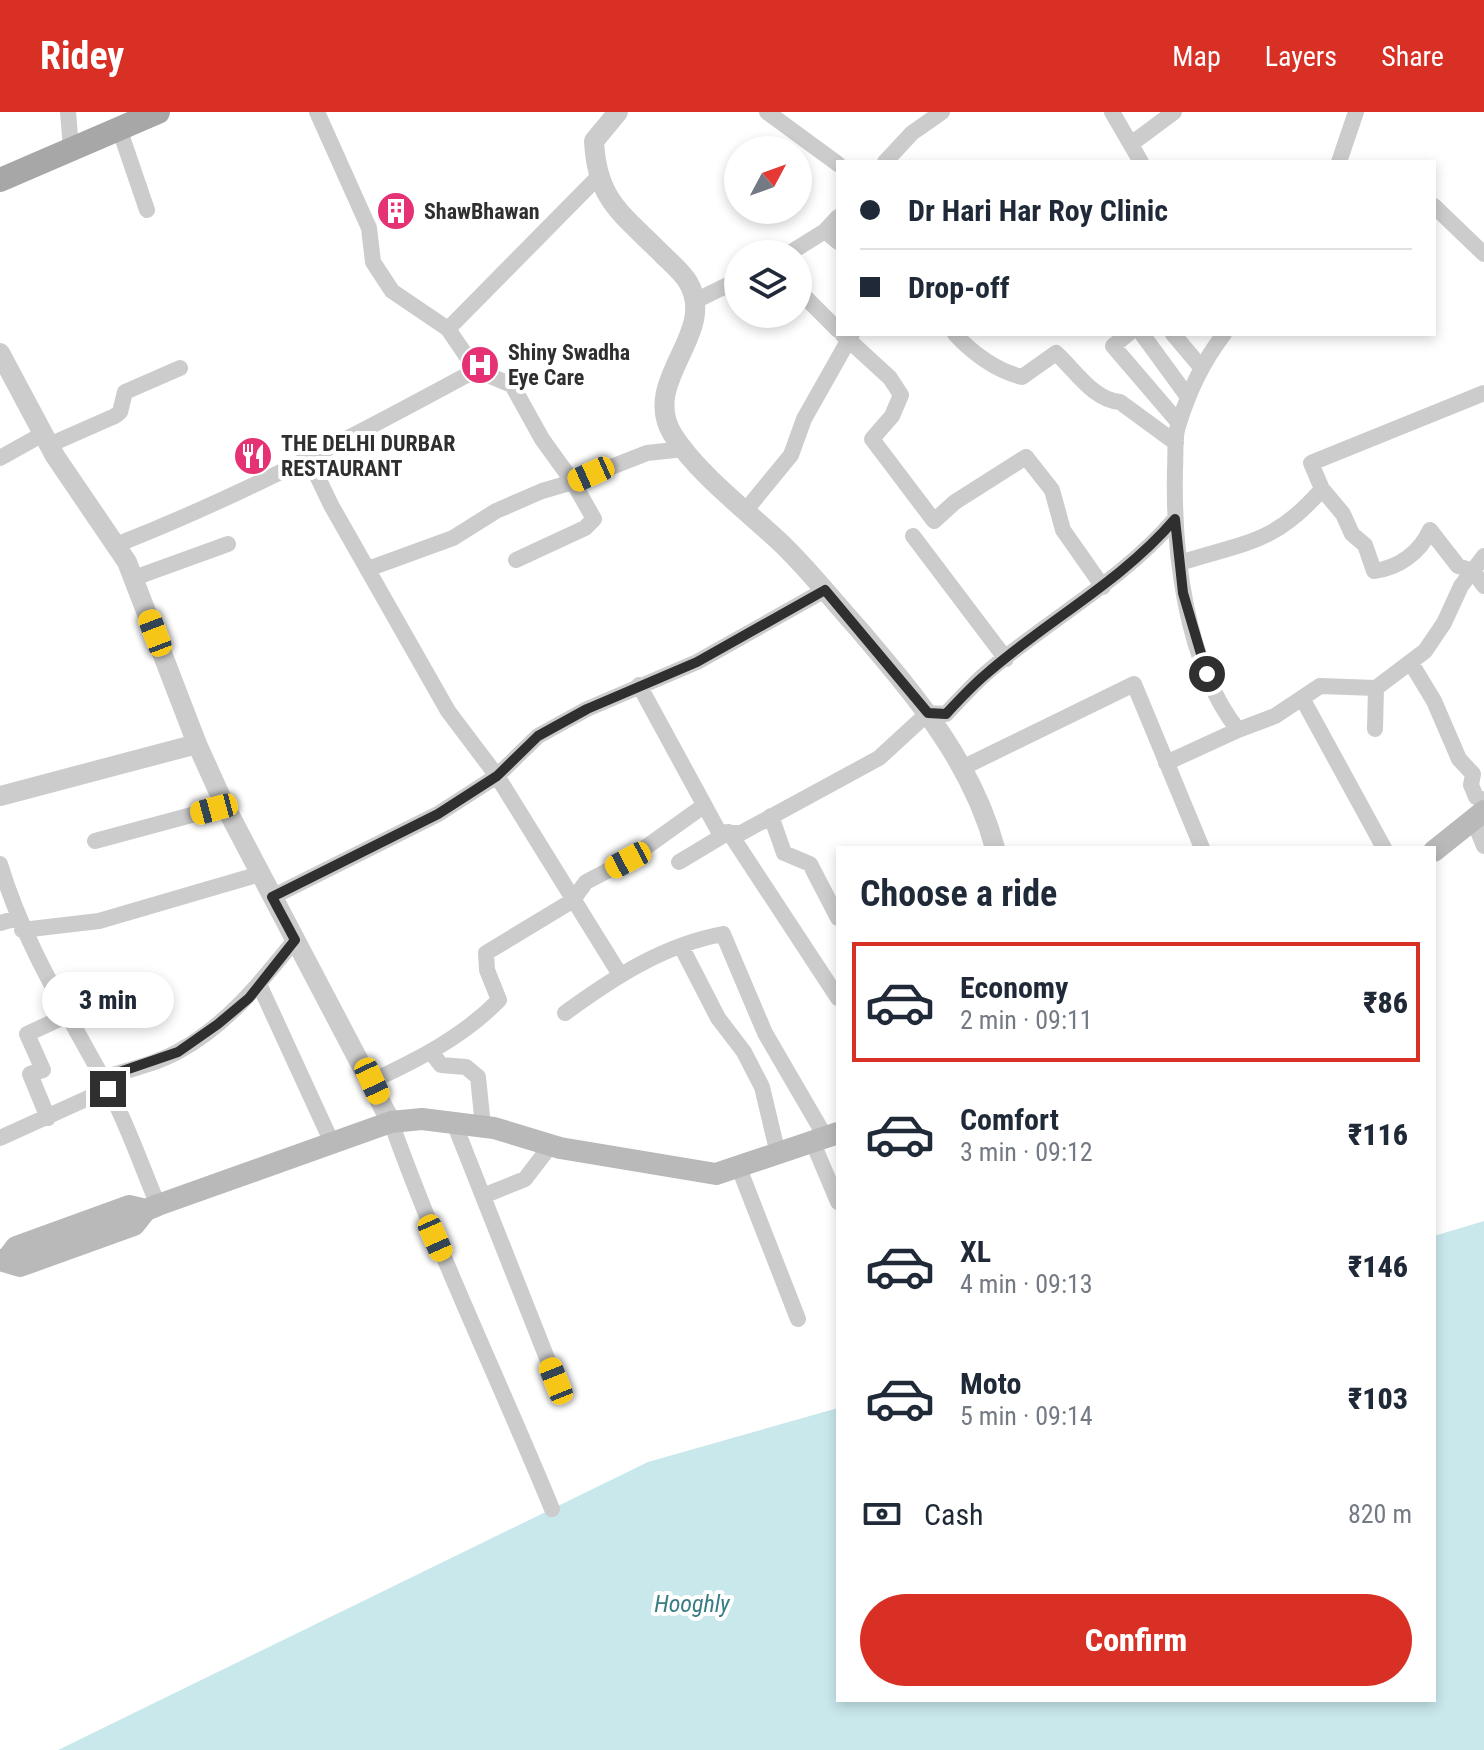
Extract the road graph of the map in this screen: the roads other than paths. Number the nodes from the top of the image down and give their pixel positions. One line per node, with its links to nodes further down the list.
1 (68, 112): 12 (street)
2 (158, 112): 10 (main road)
3 (317, 112): 28 (street)
4 (618, 112): 17 (street)
5 (942, 112): 13 (street)
6 (1112, 112): 11 (street)
7 (1174, 112): 11 (street)
8 (1356, 112): 15 (street)
9 (771, 113): 16 (street)
10 (119, 128): 12 (main road); 20 (street)
11 (1131, 144): 14 (street)
12 (71, 148): 18 (main road)
13 (887, 160)
14 (1140, 160)
15 (1340, 160)
16 (836, 162)
17 (598, 177): 25 (street); 28 (street)
18 (0, 180)
19 (1436, 208): 23 (street)
20 (147, 210)
21 (832, 237): 22 (street)
22 (812, 245)
23 (1484, 254)
24 (724, 287): 25 (street)
25 (695, 301): 45 (street)
26 (812, 303): 27 (street)
27 (836, 326)
28 (448, 329): 39 (street)
29 (845, 336): 50 (street)
30 (846, 336): 62 (street)
31 (957, 336): 44 (street)
32 (1126, 336): 42 (street)
33 (1143, 336): 41 (street)
34 (1175, 336): 37 (street)
35 (1222, 336): 37 (street)
36 (1, 359): 43 (street)
37 (1200, 366): 41 (street)
38 (180, 368): 43 (street)
39 (476, 370): 47 (street); 48 (street)
40 (1484, 393): 49 (street)
41 (1188, 397): 42 (street)
42 (1179, 423): 44 (street)
43 (46, 440): 46 (street); 54 (street)
44 (1176, 443): 51 (street)
45 (684, 449): 48 (street); 50 (street)
46 (0, 458)
47 (309, 459): 54 (street); 58 (street)
48 (573, 482): 56 (street); 58 (street)
49 (1322, 489): 57 (street); 59 (street)
50 (746, 510): 63 (street)
51 (1175, 519): 57 (street); 62 (street)
52 (913, 536): 64 (street)
53 (228, 544): 60 (street)
54 (116, 545): 60 (street)
55 (1484, 556): 59 (street)
56 (516, 560)
57 (1180, 563): 71 (street)
58 (368, 569): 75 (street)
59 (1473, 571): 61 (street); 65 (street)
60 (134, 578): 72 (street)
61 (1484, 586)
62 (1103, 587): 64 (street)
63 (825, 590): 66 (street); 69 (street)
64 (1006, 659): 69 (street)
65 (1411, 663): 67 (street); 79 (street)
66 (639, 685): 75 (street); 78 (street)
67 (1376, 688): 68 (street); 70 (street)
68 (1302, 698): 71 (street); 85 (street)
69 (928, 713): 74 (street); 80 (street)
70 (1375, 729)
71 (1238, 730): 73 (street)
72 (197, 744): 76 (street); 77 (street)
73 (1166, 763): 74 (street); 84 (street)
74 (964, 767): 83 (street)
75 (497, 776): 91 (street); 92 (street)
76 (0, 796)
77 (225, 806): 82 (street); 90 (street)
78 (702, 807): 81 (street); 92 (street)
79 (1480, 810): 86 (street); 87 (main road)
80 (771, 816): 81 (street); 93 (street)
81 (729, 832): 88 (street); 100 (street)
82 (95, 841)
83 (994, 846)
84 (1201, 846)
85 (1383, 846)
86 (1484, 846)
87 (1436, 849)
88 (679, 862)
89 (0, 864): 95 (street)
90 (260, 874): 91 (street); 95 (street)
91 (272, 897): 96 (street)
92 (572, 901): 98 (street); 103 (street)
93 (836, 914)
94 (0, 923): 95 (street)
95 (20, 924): 102 (street)
96 (295, 940): 99 (street); 104 (street)
97 (681, 946): 98 (street); 111 (street); 114 (street)
98 (619, 973): 101 (street)
99 (259, 984): 105 (street); 112 (street)
100 (836, 995)
101 (565, 1013)
102 (66, 1016): 105 (street); 106 (street)
103 (431, 1052): 104 (street); 109 (street)
104 (372, 1081): 107 (street)
105 (105, 1083): 106 (street); 118 (street)
106 (48, 1118): 110 (street)
107 (391, 1122): 108 (main road); 112 (main road); 122 (street)
108 (454, 1123): 109 (main road); 117 (street)
109 (483, 1126): 113 (main road)
110 (0, 1138)
111 (826, 1138): 114 (main road); 116 (street)
112 (333, 1145): 118 (main road)
113 (551, 1145): 115 (main road); 117 (street)
114 (778, 1154): 115 (main road)
115 (739, 1168): 120 (street)
116 (836, 1191)
117 (483, 1196): 121 (street)
118 (152, 1207): 119 (main road)
119 (3, 1260)
120 (798, 1319)
121 (556, 1381)
122 (552, 1509)

